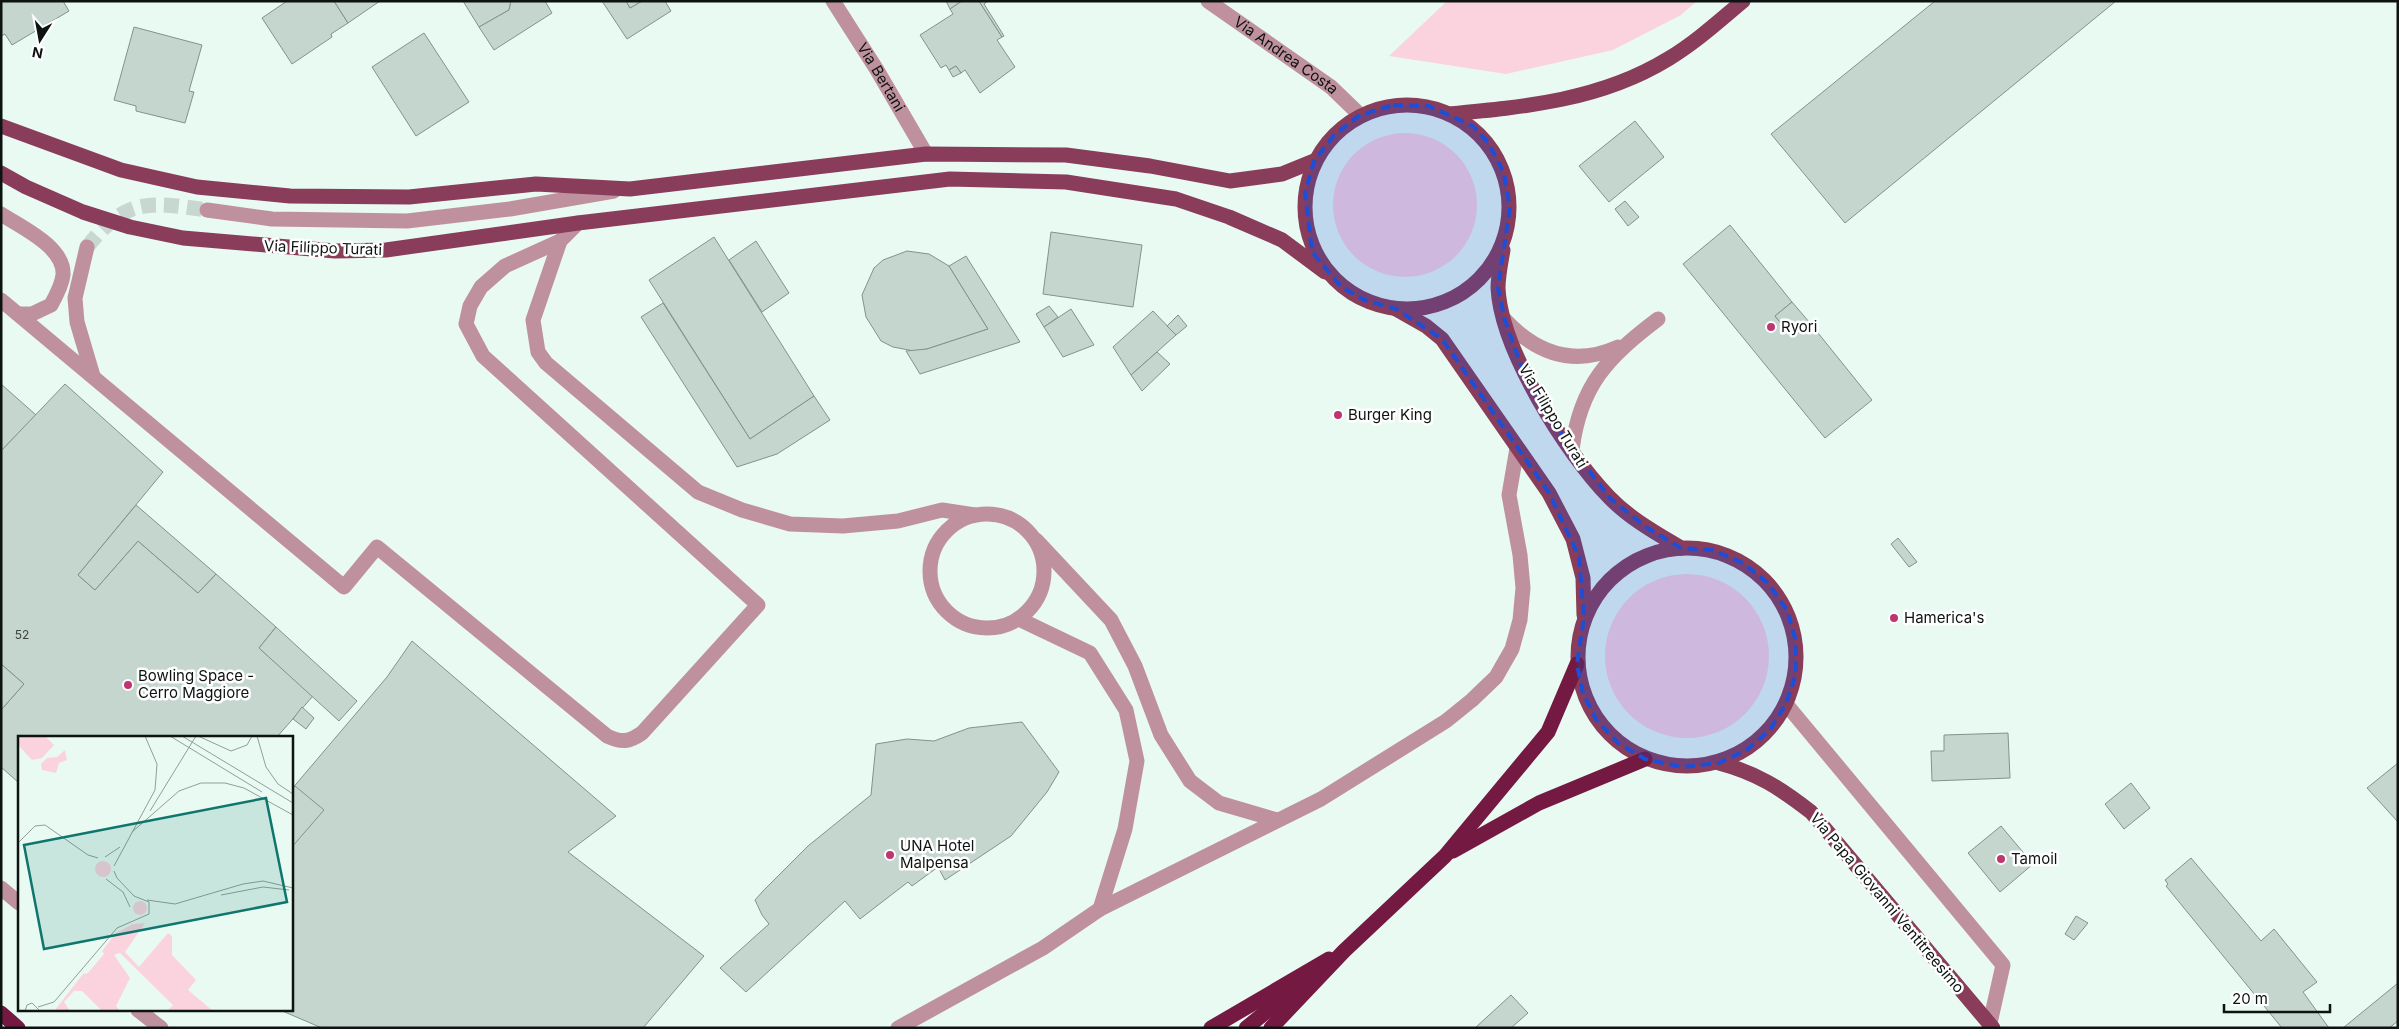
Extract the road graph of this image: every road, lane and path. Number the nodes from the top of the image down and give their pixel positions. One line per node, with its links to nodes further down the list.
1 (832, 1): 7 (street, Via Bertani)
2 (1208, 1): 5 (street, Via Andrea Costa)
3 (1744, 1): 4 (main road)
4 (1449, 114): 5 (main road, Via Filippo Turati); 15 (main road, Via Filippo Turati)
5 (1360, 115): 8 (main road)
6 (1, 126): 10 (main road)
7 (926, 154): 8 (main road); 10 (main road)
8 (1314, 161): 17 (main road)
9 (1, 173): 13 (main road, Via Filippo Turati)
10 (630, 189): 11 (street)
11 (207, 210)
12 (1, 214): 18 (street)
13 (578, 222): 14 (street); 17 (main road, Via Filippo Turati)
14 (560, 241): 26 (street); 29 (street)
15 (1504, 242): 20 (main road); 22 (main road, Via Filippo Turati)
16 (87, 247): 24 (street)
17 (1325, 272): 20 (main road)
18 (63, 275): 21 (street); 24 (street)
19 (1, 300): 21 (street)
20 (1396, 309): 27 (main road)
21 (18, 314): 26 (street)
22 (1505, 320): 25 (street); 28 (main road, Via Filippo Turati)
23 (1658, 320): 25 (street)
24 (77, 322): 26 (street)
25 (1626, 344): 28 (street)
26 (93, 376)
27 (1517, 448): 32 (main road); 38 (street)
28 (1572, 450): 31 (main road, Via Filippo Turati)
29 (975, 515): 30 (street); 33 (street)
30 (1036, 540): 33 (street); 38 (street)
31 (1681, 548): 32 (main road); 35 (main road)
32 (1584, 617): 34 (main road)
33 (1019, 619): 42 (street)
34 (1576, 664): 36 (main road); 39 (highway)
35 (1786, 704): 37 (main road); 46 (street)
36 (1645, 759): 37 (main road); 39 (highway)
37 (1719, 763): 46 (main road, Via Papa Giovanni Ventitreesimo)
38 (1277, 820): 42 (street)
39 (1445, 856): 43 (highway)
40 (1, 888): 41 (street)
41 (18, 903)
42 (1100, 908): 49 (street)
43 (1344, 951): 50 (highway); 51 (highway); 52 (highway)
44 (141, 1012): 48 (street)
45 (1, 1013): 47 (highway)
46 (1992, 1026)
47 (18, 1028)
48 (161, 1028)
49 (898, 1028)
50 (1211, 1028)
51 (1246, 1028)
52 (1271, 1028)

